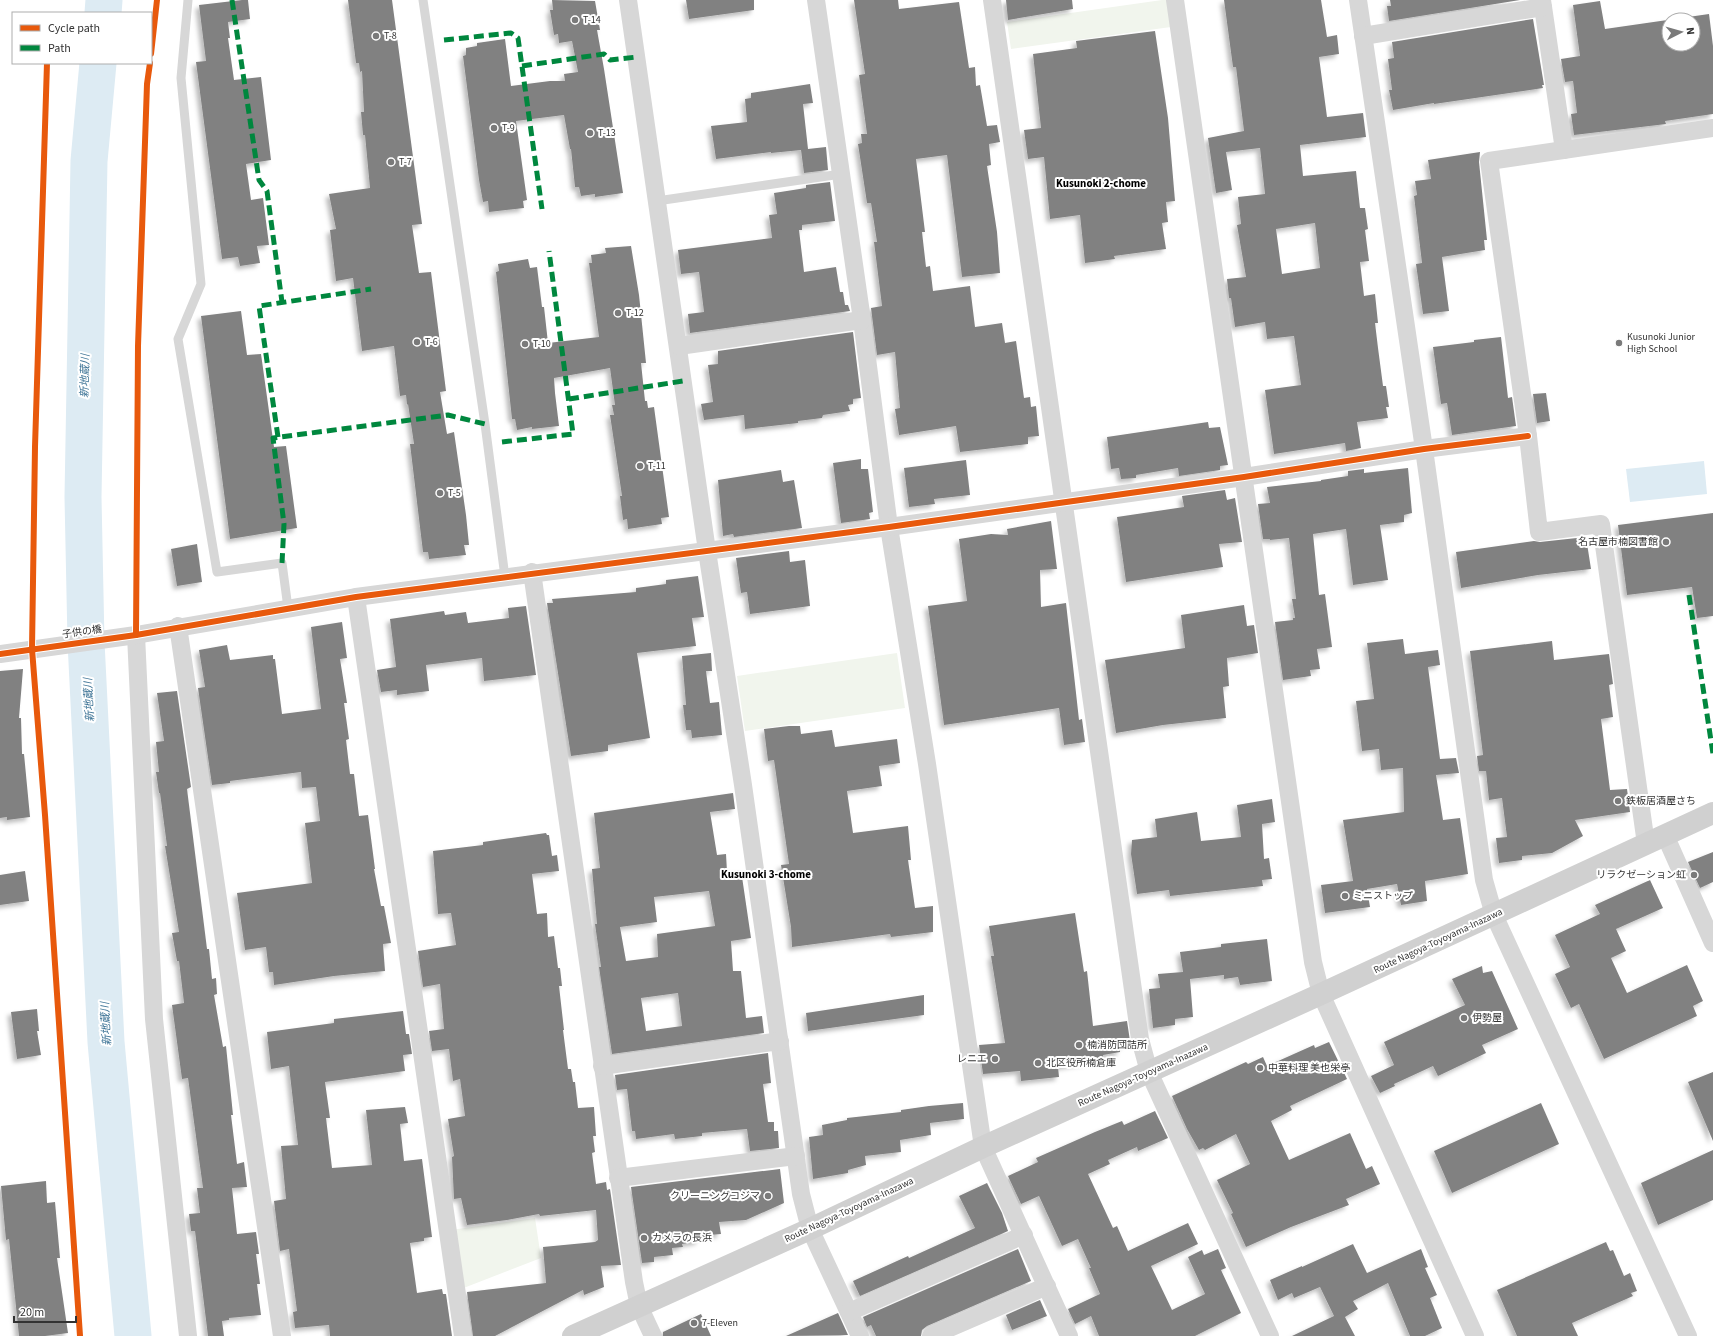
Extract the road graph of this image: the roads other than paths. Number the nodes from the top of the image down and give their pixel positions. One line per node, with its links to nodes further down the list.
1 (188, 0): 25 (lane)
2 (423, 0): 23 (lane)
3 (628, 0): 13 (street)
4 (816, 0): 12 (street)
5 (992, 0): 19 (street)
6 (1175, 0): 18 (street)
7 (1358, 0): 9 (street)
8 (1542, 3): 9 (street); 11 (street)
9 (1363, 36): 17 (street)
10 (1713, 128): 11 (street)
11 (1564, 150): 16 (street)
12 (841, 174): 13 (lane); 14 (street)
13 (657, 202): 15 (street)
14 (862, 320): 15 (street); 20 (street)
15 (679, 346): 21 (street)
16 (1528, 436): 17 (street, 子供の橋); 30 (street)
17 (1424, 449): 18 (street, 子供の橋); 31 (street)
18 (1244, 477): 19 (street, 子供の橋); 33 (street)
19 (1063, 502): 20 (street, 子供の橋); 36 (street)
20 (889, 527): 21 (street, 子供の橋); 37 (street)
21 (707, 551): 22 (street, 子供の橋); 34 (street)
22 (532, 572): 23 (street, 子供の橋); 35 (street)
23 (505, 578): 24 (street, 子供の橋)
24 (356, 596): 25 (street, 子供の橋); 47 (street)
25 (288, 608): 26 (street, 子供の橋)
26 (178, 626): 27 (street, 子供の橋); 46 (street)
27 (136, 635): 28 (street, 子供の橋); 45 (street)
28 (0, 654)
29 (1713, 813): 30 (main road, Route Nagoya-Toyoyama-Inazawa)
30 (1656, 840): 31 (main road, Route Nagoya-Toyoyama-Inazawa); 32 (street)
31 (1494, 915): 33 (main road, Route Nagoya-Toyoyama-Inazawa); 55 (street)
32 (1713, 943)
33 (1321, 994): 36 (main road, Route Nagoya-Toyoyama-Inazawa); 54 (street)
34 (780, 1041): 35 (street); 38 (street)
35 (602, 1066): 39 (street)
36 (1149, 1072): 37 (main road, Route Nagoya-Toyoyama-Inazawa); 53 (street)
37 (983, 1147): 40 (main road, Route Nagoya-Toyoyama-Inazawa); 41 (street)
38 (796, 1156): 39 (street); 40 (street)
39 (618, 1178): 43 (street)
40 (810, 1229): 43 (main road, Route Nagoya-Toyoyama-Inazawa); 44 (street)
41 (1024, 1235): 42 (street); 44 (street)
42 (1047, 1286): 51 (street); 52 (street)
43 (639, 1306): 48 (main road, Route Nagoya-Toyoyama-Inazawa); 49 (street)
44 (849, 1312): 50 (street)
45 (188, 1336)
46 (282, 1336)
47 (463, 1336)
48 (573, 1336)
49 (653, 1336)
50 (860, 1336)
51 (931, 1336)
52 (1069, 1336)
53 (1270, 1336)
54 (1475, 1336)
55 (1688, 1336)

